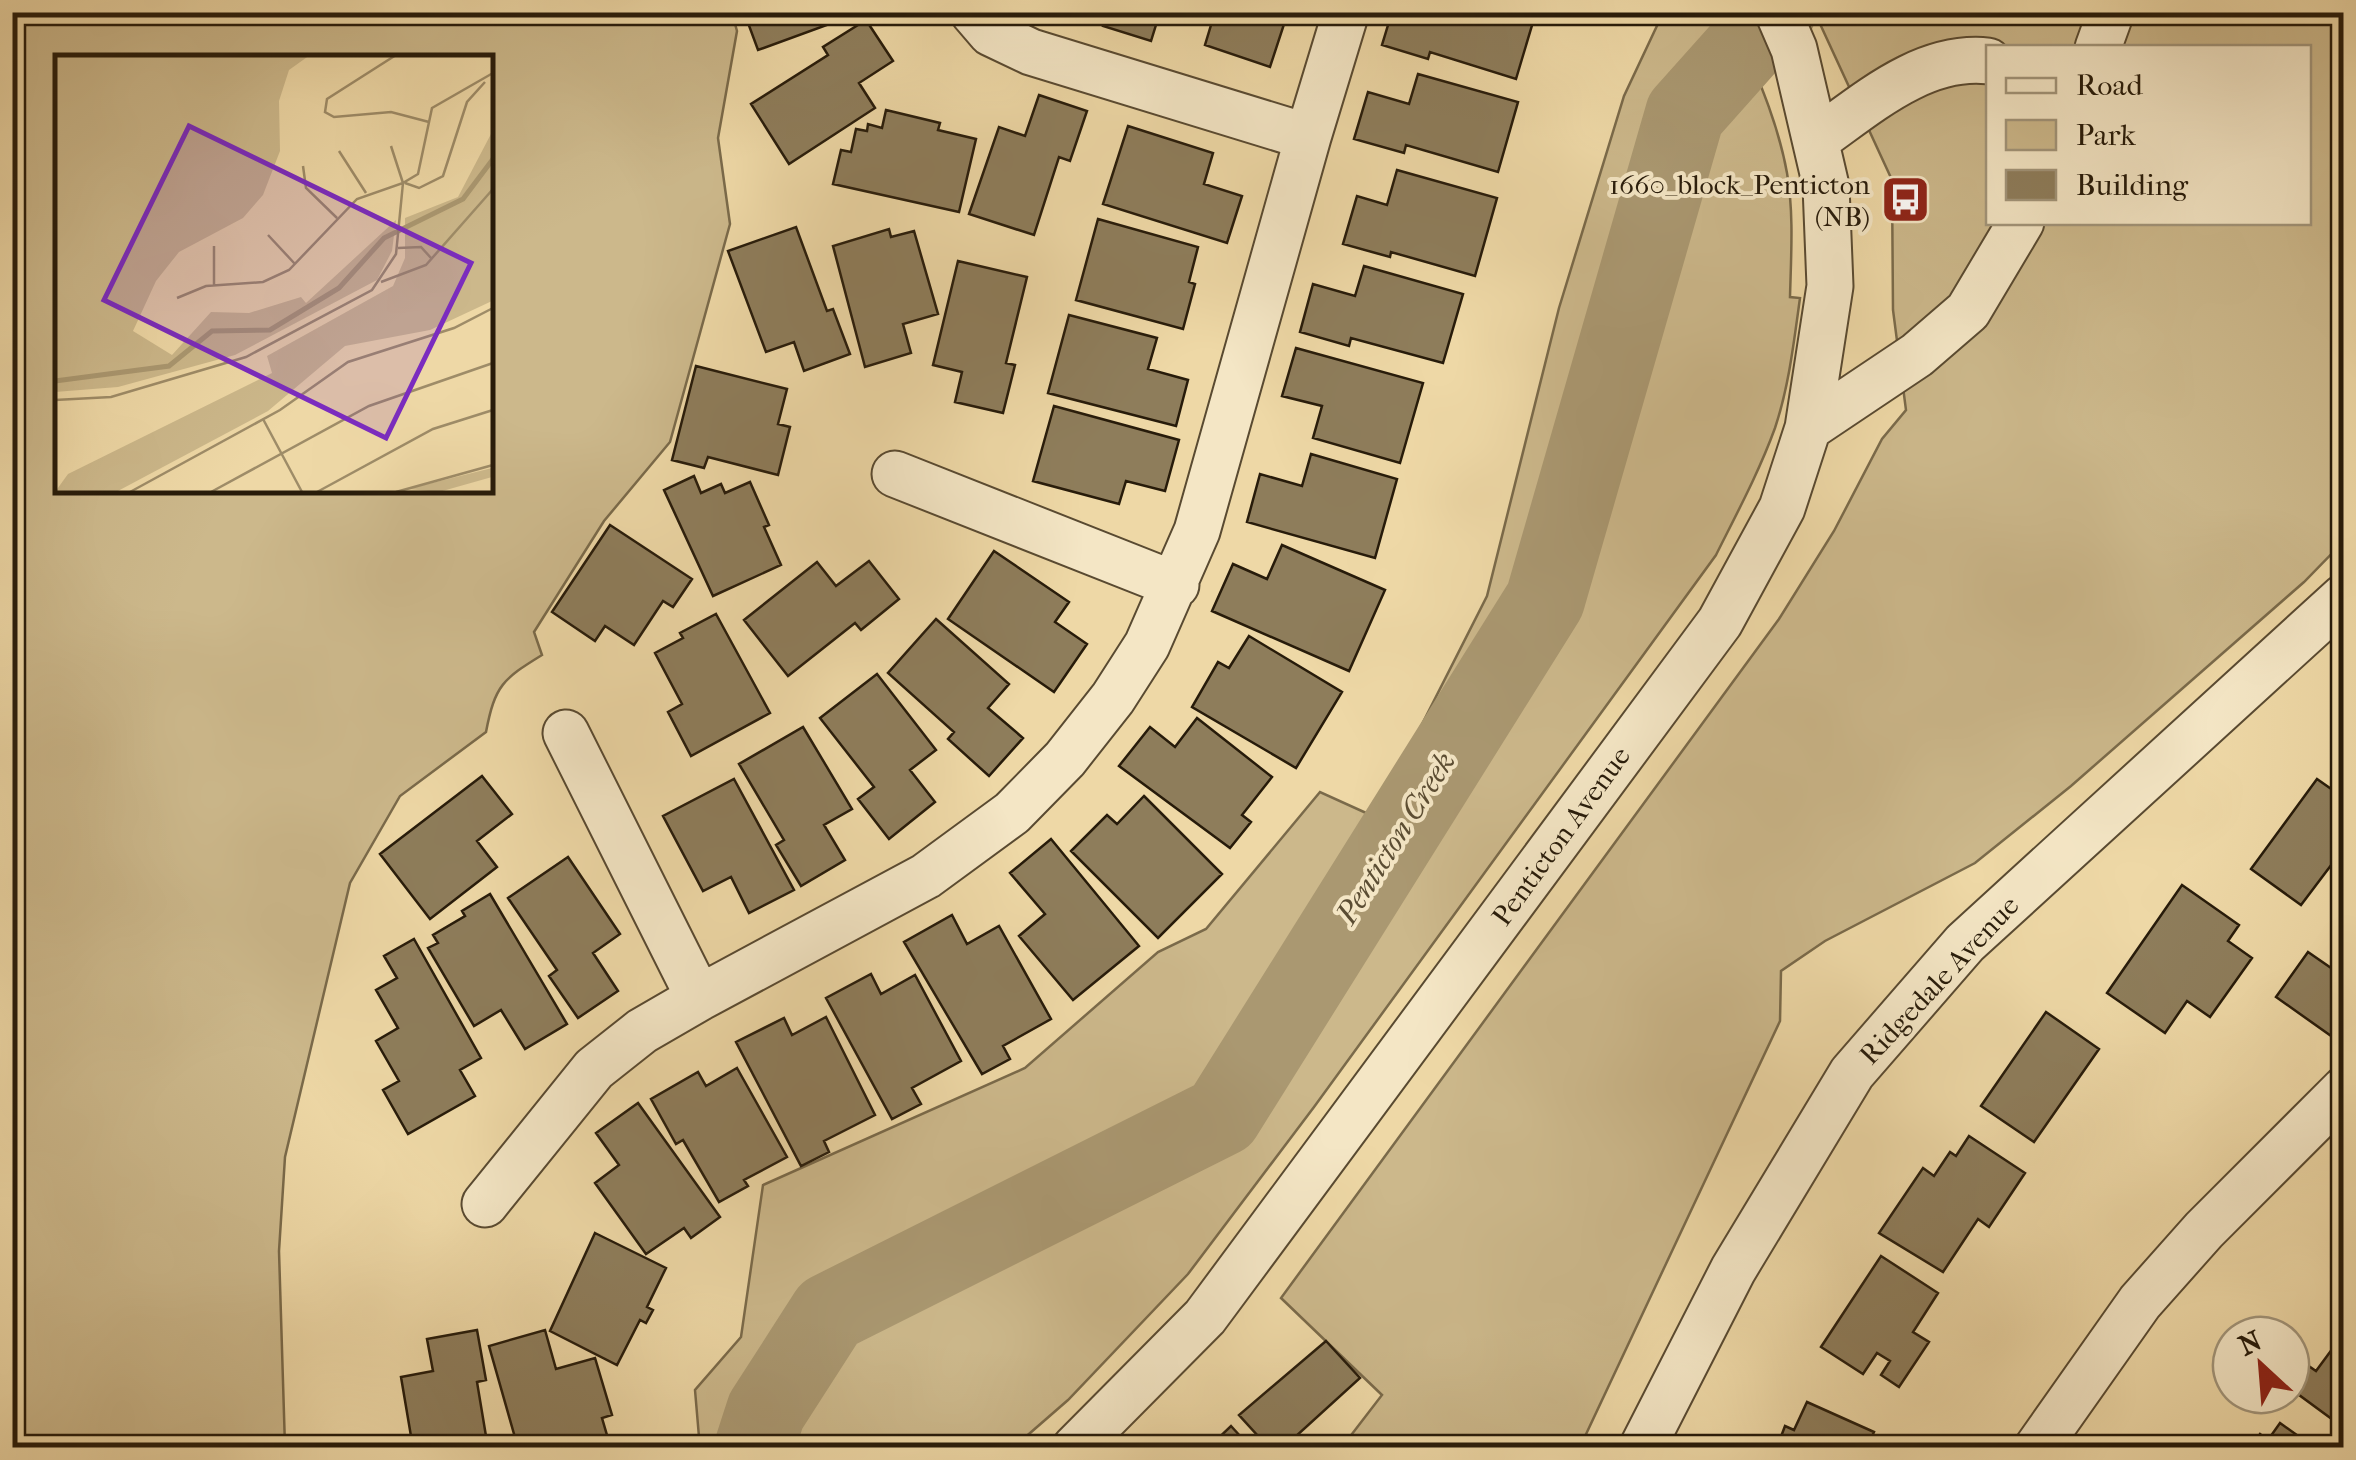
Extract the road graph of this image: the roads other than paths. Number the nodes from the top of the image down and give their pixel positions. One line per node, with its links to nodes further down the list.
1 (973, 12): 7 (street)
2 (1346, 12): 7 (street)
3 (2111, 12): 5 (street)
4 (1786, 31): 8 (street, Penticton Avenue)
5 (2099, 45)
6 (1986, 62): 8 (street)
7 (1308, 136): 12 (street)
8 (1816, 140): 10 (street, Penticton Avenue)
9 (2019, 225): 10 (street)
10 (1808, 428): 18 (street, Penticton Avenue)
11 (895, 474): 12 (street)
12 (1176, 585): 15 (street)
13 (2344, 597): 19 (street, Ridgedale Avenue)
14 (566, 733): 15 (street)
15 (699, 998): 17 (street)
16 (2344, 1090): 20 (street)
17 (485, 1204)
18 (1075, 1448)
19 (1642, 1448)
20 (2037, 1448)

